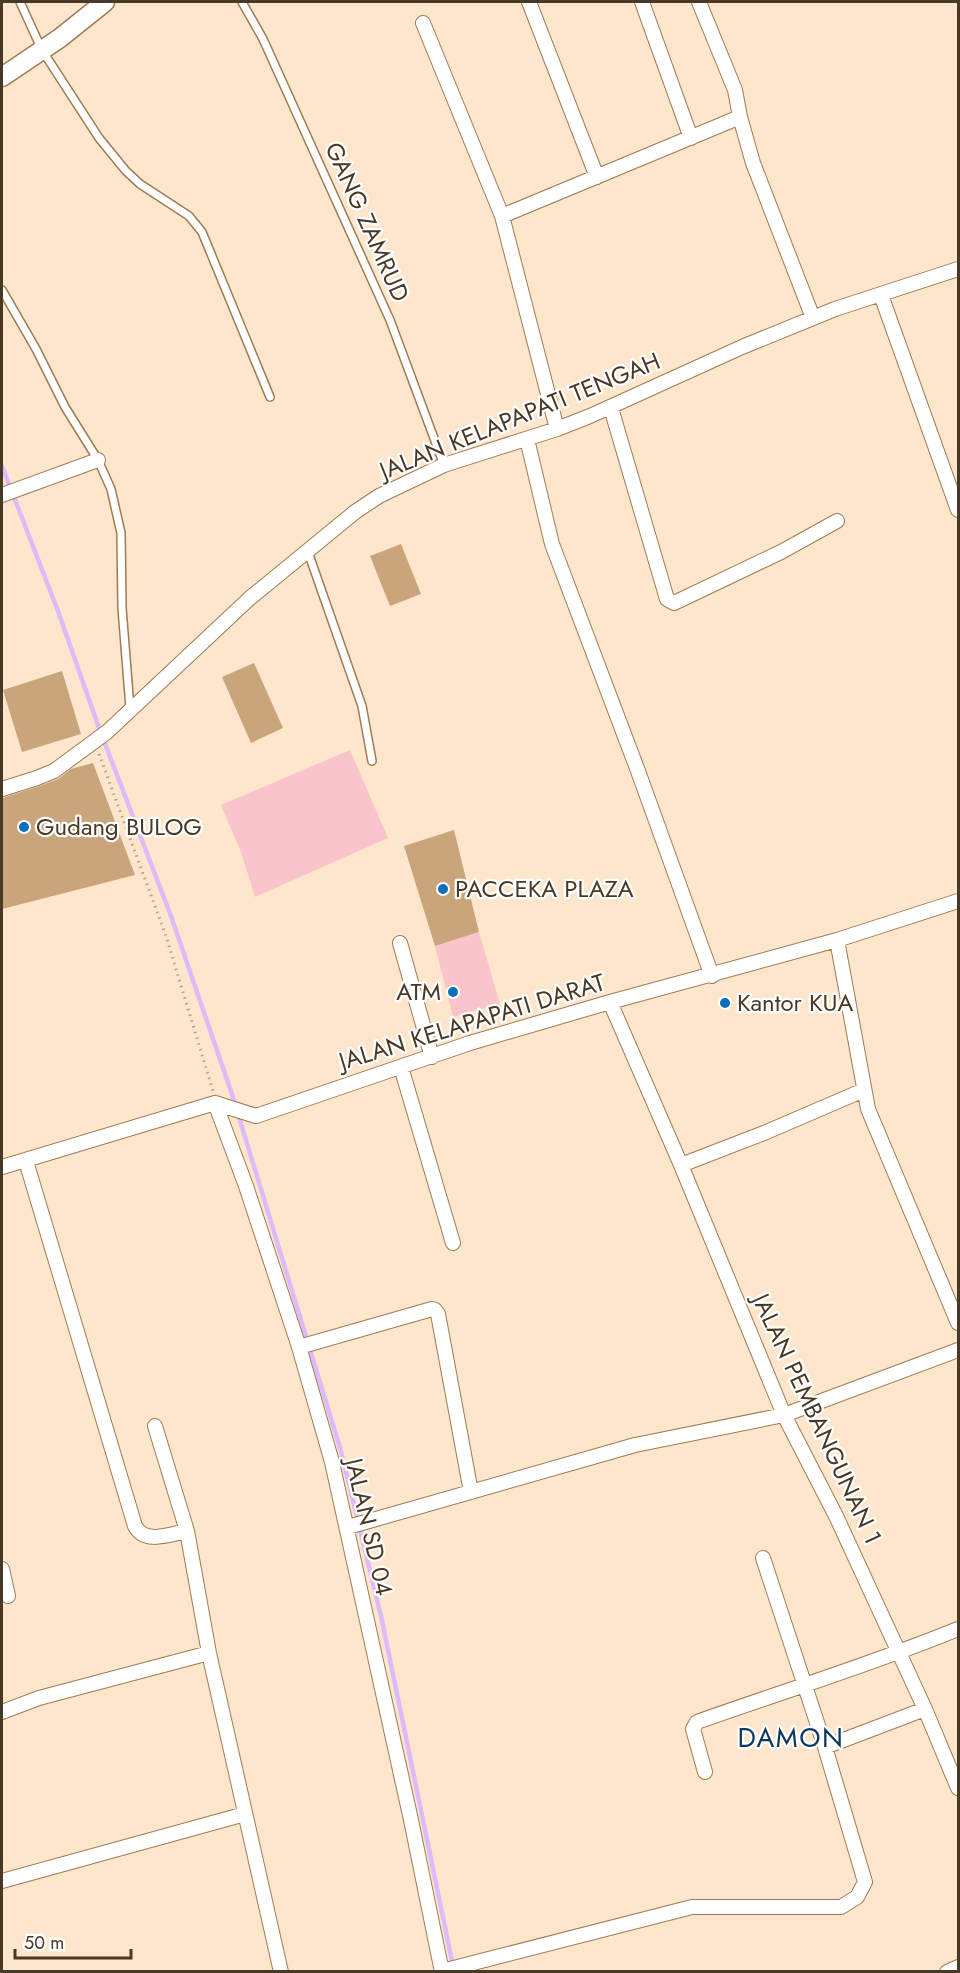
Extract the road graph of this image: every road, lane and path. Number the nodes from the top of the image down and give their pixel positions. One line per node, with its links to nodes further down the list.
1 (20, 2): 8 (lane)
2 (105, 2): 8 (street)
3 (242, 2): 23 (lane, GANG ZAMRUD)
4 (529, 2): 12 (street)
5 (642, 2): 11 (street)
6 (699, 2): 10 (street)
7 (423, 23): 13 (street)
8 (42, 50): 9 (street); 18 (lane)
9 (2, 77)
10 (740, 117): 11 (street); 17 (street)
11 (691, 138): 12 (street)
12 (597, 177): 13 (street)
13 (502, 216): 20 (street)
14 (958, 269): 16 (street, JALAN KELAPAPATI TENGAH)
15 (2, 290): 22 (lane)
16 (881, 294): 17 (street, JALAN KELAPAPATI TENGAH); 24 (street)
17 (813, 318): 19 (street, JALAN KELAPAPATI TENGAH)
18 (270, 397)
19 (612, 408): 20 (street, JALAN KELAPAPATI TENGAH); 27 (street)
20 (557, 429): 21 (street, JALAN KELAPAPATI TENGAH)
21 (527, 439): 23 (street, JALAN KELAPAPATI TENGAH); 36 (street)
22 (98, 460): 25 (street); 29 (lane)
23 (444, 465): 28 (street, JALAN KELAPAPATI TENGAH)
24 (956, 492): 26 (street)
25 (2, 495)
26 (958, 510)
27 (837, 521)
28 (308, 552): 29 (street, JALAN KELAPAPATI TENGAH); 31 (lane)
29 (130, 709): 30 (street, JALAN KELAPAPATI TENGAH)
30 (94, 741): 32 (street, JALAN KELAPAPATI TENGAH); 41 (path)
31 (372, 760)
32 (2, 789)
33 (958, 901): 34 (street, JALAN KELAPAPATI DARAT)
34 (837, 940): 36 (street, JALAN KELAPAPATI DARAT); 40 (street)
35 (400, 943): 38 (street)
36 (712, 976): 37 (street, JALAN KELAPAPATI DARAT)
37 (610, 1002): 38 (street, JALAN KELAPAPATI DARAT); 43 (street, JALAN PEMBANGUNAN 1)
38 (432, 1057): 39 (street, JALAN KELAPAPATI DARAT)
39 (401, 1067): 41 (street, JALAN KELAPAPATI DARAT); 45 (street)
40 (864, 1090): 43 (street); 46 (street)
41 (215, 1103): 42 (street); 47 (street, JALAN SD 04)
42 (26, 1161): 44 (street); 53 (street)
43 (681, 1165): 49 (street, JALAN PEMBANGUNAN 1)
44 (2, 1167)
45 (453, 1243)
46 (958, 1323)
47 (304, 1346): 51 (street); 52 (street, JALAN SD 04)
48 (958, 1350): 49 (street)
49 (784, 1415): 51 (street); 59 (street, JALAN PEMBANGUNAN 1)
50 (155, 1426): 53 (street)
51 (471, 1492): 52 (street)
52 (356, 1525): 69 (street, JALAN SD 04)
53 (187, 1531): 58 (street)
54 (763, 1558): 60 (street)
55 (2, 1569): 56 (street)
56 (8, 1596)
57 (958, 1629): 59 (street)
58 (209, 1653): 62 (street); 66 (street)
59 (900, 1653): 60 (street); 61 (street, JALAN PEMBANGUNAN 1)
60 (804, 1684): 63 (street); 64 (street)
61 (925, 1709): 63 (street); 65 (street, JALAN PEMBANGUNAN 1)
62 (2, 1712)
63 (825, 1747): 69 (street)
64 (705, 1772)
65 (958, 1788)
66 (245, 1814): 67 (street); 70 (street)
67 (2, 1881)
68 (958, 1967): 71 (street)
69 (447, 1970)
70 (281, 1971)
71 (947, 1971)

